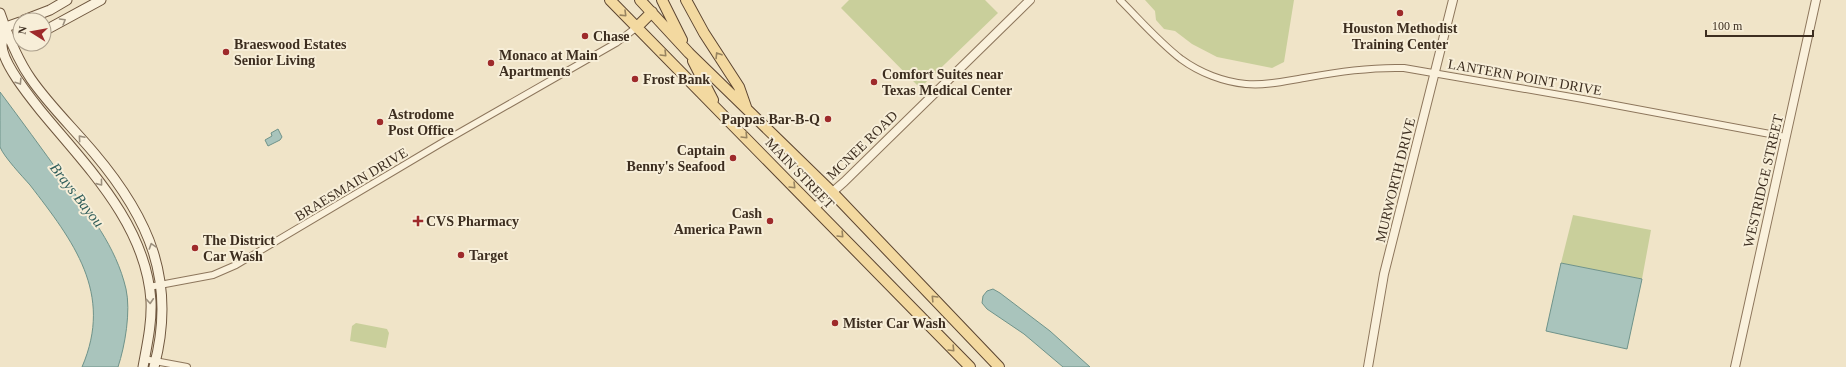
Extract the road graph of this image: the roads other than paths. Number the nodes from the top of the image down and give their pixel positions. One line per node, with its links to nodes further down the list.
1 (67, 0): 11 (main road)
2 (101, 0): 15 (main road, one-way to 2)
3 (610, 0): 16 (main road, MAIN STREET, one-way to 16)
4 (640, 0): 12 (main road, MAIN STREET)
5 (662, 0): 22 (main road)
6 (686, 0): 25 (main road, one-way to 6)
7 (1030, 0): 27 (street, MCNEE ROAD)
8 (1120, 0): 23 (street, LANTERN POINT DRIVE)
9 (1453, 0): 23 (street, MURWORTH DRIVE)
10 (1816, 0): 26 (street, WESTRIDGE STREET)
11 (45, 12)
12 (652, 12): 16 (main road); 22 (main road, MAIN STREET)
13 (0, 13): 17 (main road)
14 (12, 25): 17 (main road)
15 (52, 26)
16 (637, 27): 24 (main road, MAIN STREET, one-way to 24); 29 (street, BRAESMAIN DRIVE)
17 (2, 28): 18 (main road); 20 (main road)
18 (12, 38)
19 (12, 43): 20 (main road)
20 (1, 47): 30 (main road, one-way to 30)
21 (19, 52): 29 (main road, one-way to 21)
22 (689, 53): 24 (main road); 25 (main road, MAIN STREET)
23 (1435, 73): 26 (street, LANTERN POINT DRIVE); 36 (street, MURWORTH DRIVE)
24 (718, 109): 28 (main road, MAIN STREET, one-way to 28)
25 (747, 109): 27 (main road, MAIN STREET)
26 (1786, 137): 37 (street, WESTRIDGE STREET)
27 (832, 192): 28 (street, MCNEE ROAD); 35 (main road, MAIN STREET, one-way to 27)
28 (814, 208): 34 (main road, MAIN STREET, one-way to 34)
29 (160, 285): 30 (street, BRAESMAIN DRIVE); 32 (main road)
30 (148, 287): 31 (main road, one-way to 31)
31 (143, 363): 32 (street)
32 (155, 364): 33 (street)
33 (188, 367)
34 (970, 367)
35 (999, 367)
36 (1368, 367)
37 (1735, 367)

